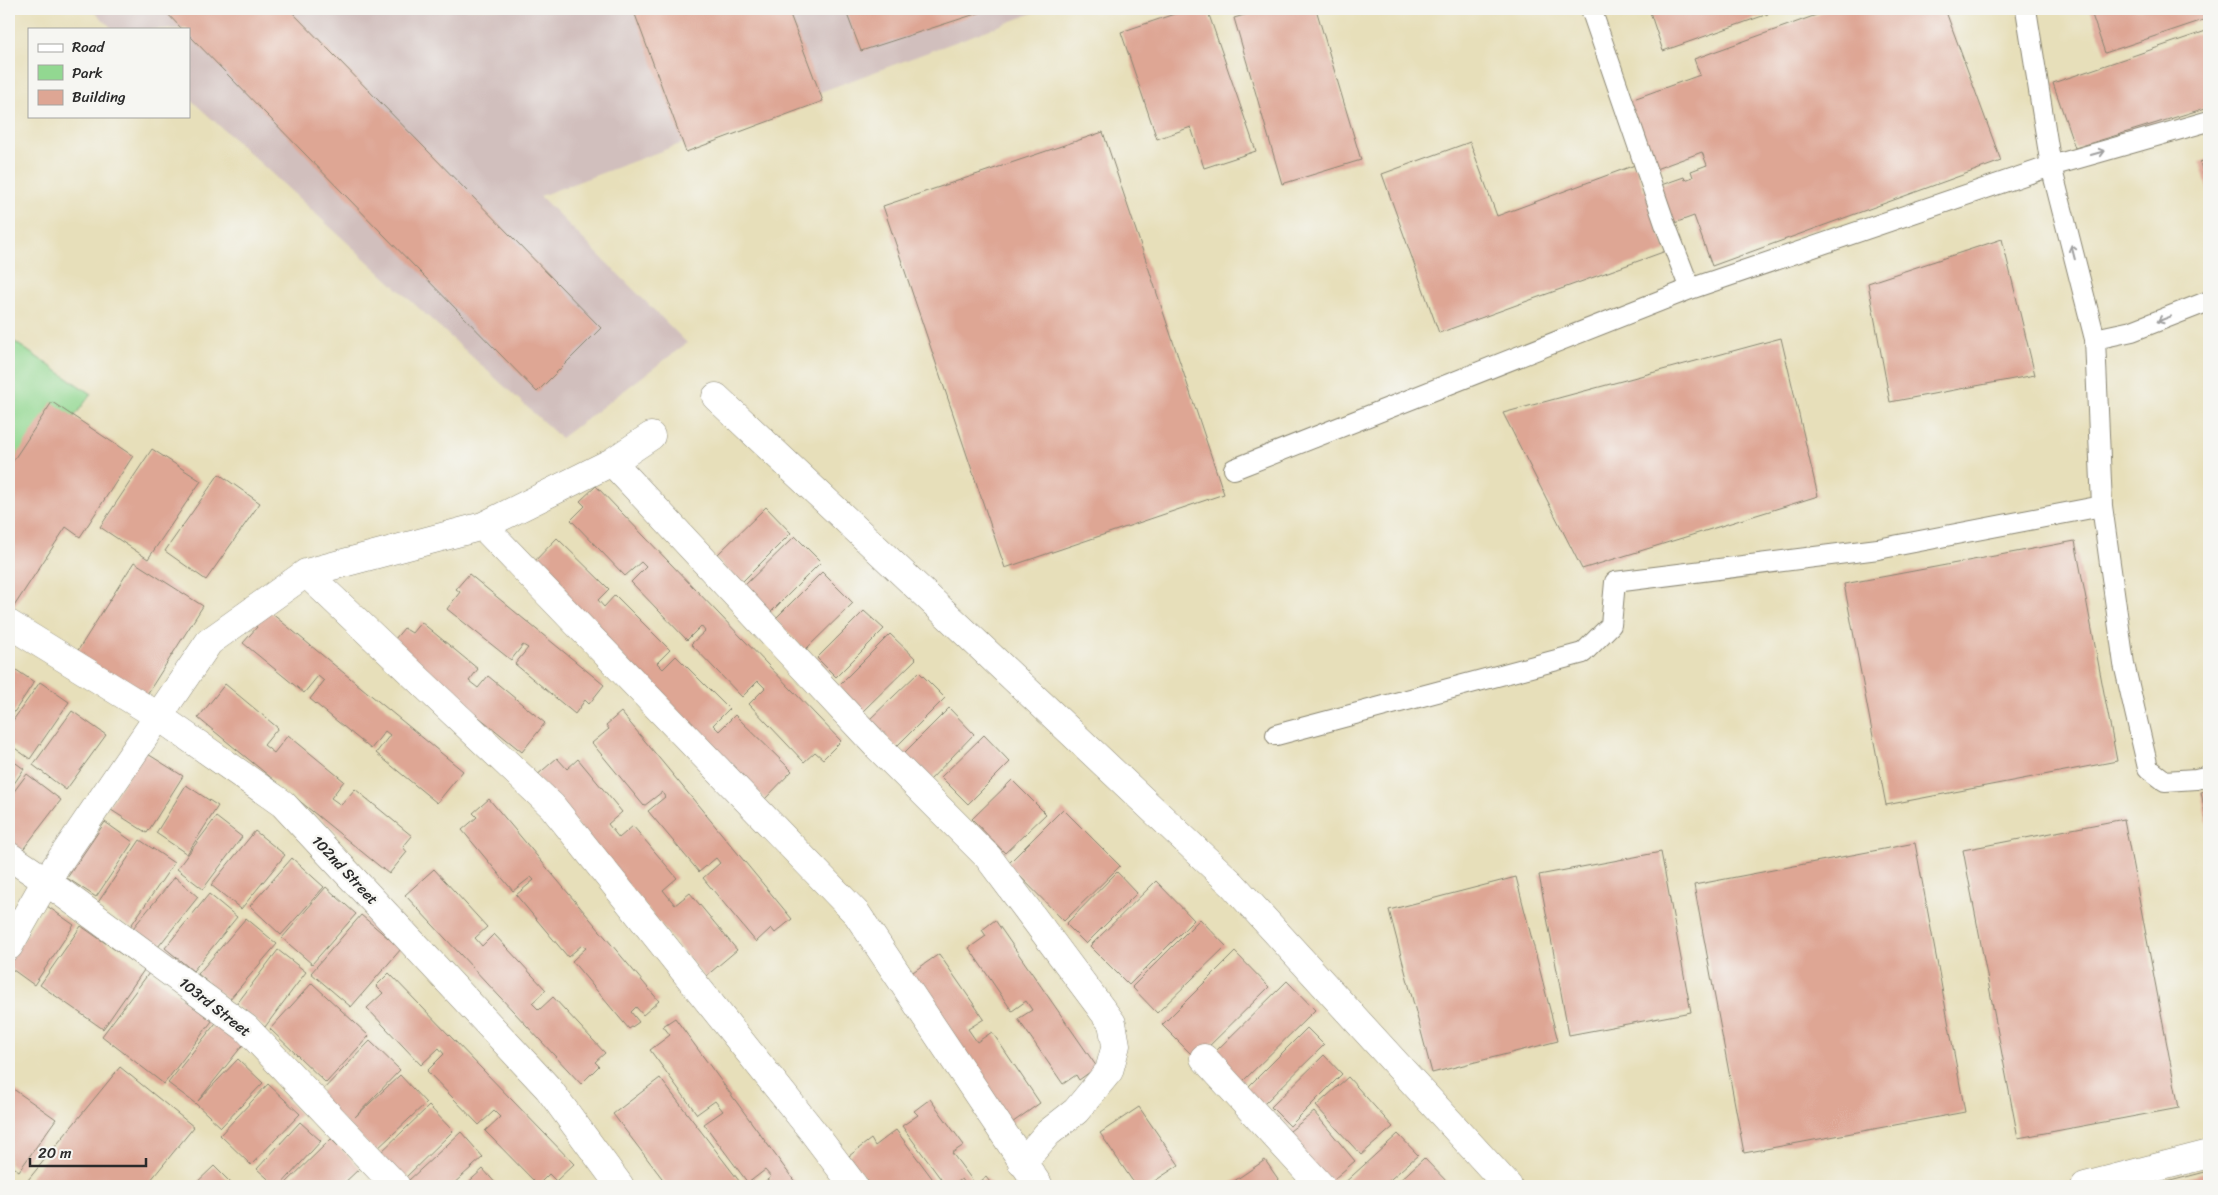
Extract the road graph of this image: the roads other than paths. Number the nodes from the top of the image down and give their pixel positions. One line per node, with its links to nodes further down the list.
1 (1591, 9): 5 (lane)
2 (2026, 9): 4 (lane)
3 (2209, 121): 4 (lane, one-way to 3)
4 (2051, 166): 5 (lane); 7 (lane, one-way to 4)
5 (1690, 289): 11 (lane)
6 (2209, 301): 7 (lane, one-way to 7)
7 (2095, 339): 12 (lane)
8 (716, 396): 31 (street)
9 (651, 436): 10 (street)
10 (612, 462): 13 (street); 24 (street)
11 (1234, 469)
12 (2102, 506): 17 (lane); 18 (lane)
13 (483, 526): 14 (street); 24 (street)
14 (306, 573): 16 (street); 28 (street)
15 (9, 624): 16 (street, 102nd Street)
16 (158, 716): 20 (street); 27 (street, 102nd Street)
17 (1276, 735)
18 (2209, 776)
19 (9, 856): 20 (street, 103rd Street)
20 (46, 881): 21 (street); 26 (street, 103rd Street)
21 (9, 946)
22 (1204, 1058): 30 (street)
23 (2209, 1154): 25 (street)
24 (1022, 1162): 29 (street)
25 (2122, 1181): 32 (street)
26 (396, 1186)
27 (620, 1186)
28 (854, 1186)
29 (1039, 1186)
30 (1320, 1186)
31 (1508, 1186)
32 (2085, 1186)

